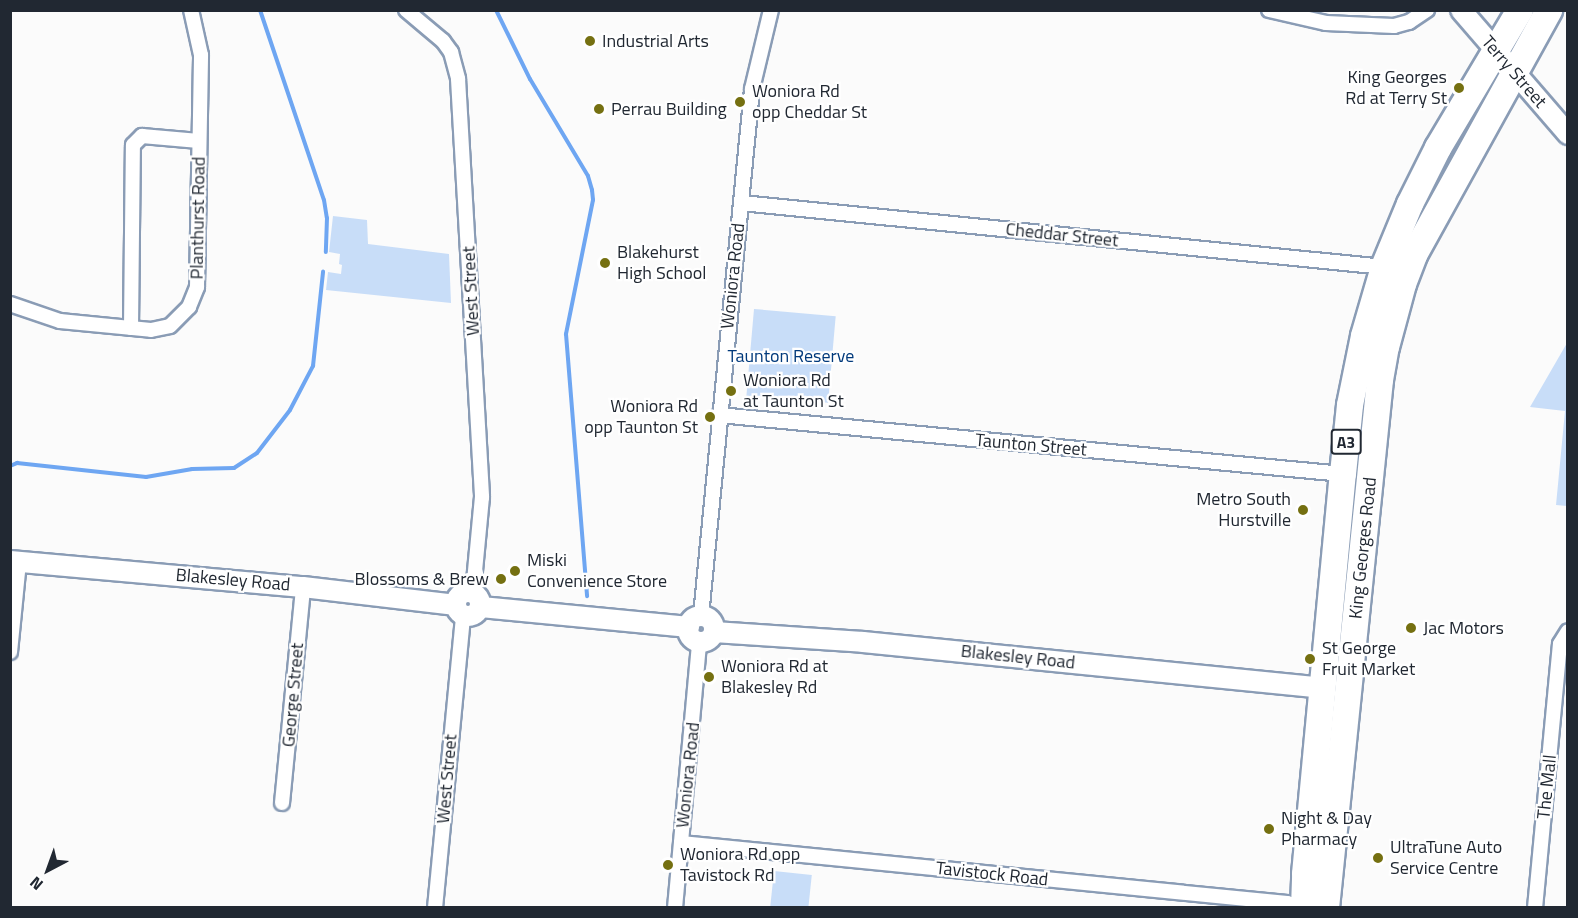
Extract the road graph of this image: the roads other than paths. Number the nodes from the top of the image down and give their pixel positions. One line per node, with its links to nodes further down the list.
1 (191, 10): 12 (street, Planthurst Road)
2 (406, 10): 21 (street, West Street)
3 (771, 10): 13 (street, Woniora Road)
4 (1269, 10): 5 (street)
5 (1427, 10)
6 (1461, 10): 9 (street, Terry Street)
7 (1520, 10): 9 (highway, King Georges Road / A3)
8 (1549, 10): 10 (highway, King Georges Road / A3)
9 (1496, 51): 10 (street, Terry Street); 14 (highway, King Georges Road / A3)
10 (1515, 72): 11 (street, Terry Street); 22 (highway, King Georges Road / A3)
11 (1568, 134)
12 (199, 141): 16 (street, Planthurst Road); 16 (street)
13 (741, 203): 14 (street, Cheddar Street); 17 (street, Woniora Road)
14 (1384, 267): 18 (highway, King Georges Road / A3)
15 (10, 304): 16 (street, Planthurst Road)
16 (132, 328)
17 (719, 416): 18 (street, Taunton Street); 23 (street, Woniora Road)
18 (1343, 474): 26 (highway, King Georges Road / A3)
19 (15, 561): 20 (street, Blakesley Road); 25 (street)
20 (303, 586): 21 (street, Blakesley Road); 28 (street, George Street)
21 (468, 605): 23 (street, Blakesley Road); 31 (street, West Street)
22 (1355, 617): 26 (highway); 27 (highway, King Georges Road / A3)
23 (701, 629): 26 (street, Blakesley Road); 29 (street, Woniora Road)
24 (1567, 631): 34 (street, The Mall)
25 (10, 652)
26 (1322, 688): 27 (highway); 33 (highway, King Georges Road / A3)
27 (1343, 732): 30 (highway, King Georges Road / A3)
28 (282, 803)
29 (681, 843): 32 (street, Woniora Road); 33 (street, Tavistock Road)
30 (1327, 907)
31 (435, 908)
32 (675, 908)
33 (1304, 908)
34 (1535, 908)

